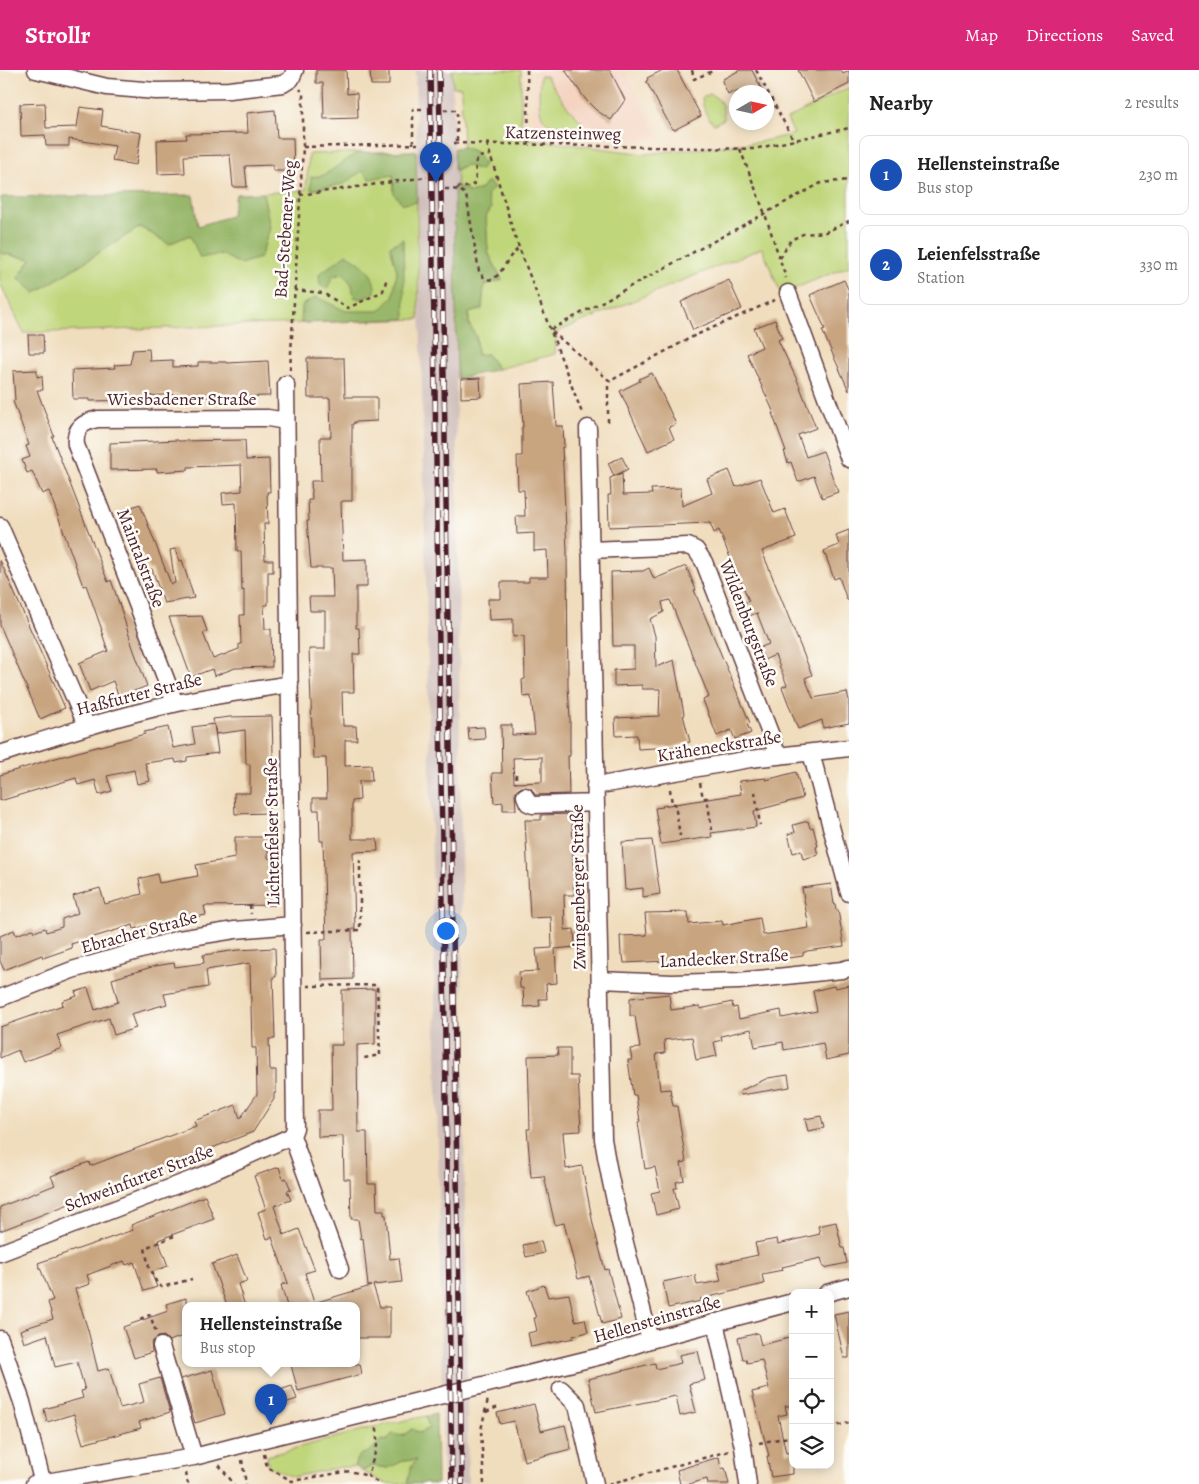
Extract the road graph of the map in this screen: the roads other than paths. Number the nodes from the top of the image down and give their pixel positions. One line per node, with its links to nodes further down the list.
1 (36, 70): 2 (street)
2 (293, 74)
3 (788, 293): 8 (street)
4 (286, 384): 5 (street, Lichtenfelser Straße)
5 (286, 421): 6 (street, Wiesbadener Straße); 11 (street, Lichtenfelser Straße)
6 (79, 428): 12 (street, Maintalstraße)
7 (588, 428): 10 (street, Zwingenberger Straße)
8 (849, 459)
9 (0, 526): 13 (street)
10 (590, 550): 17 (street, Wildenburgstraße); 18 (street, Zwingenberger Straße)
11 (290, 684): 12 (street, Haßfurter Straße); 22 (street, Lichtenfelser Straße)
12 (174, 704): 13 (street, Haßfurter Straße)
13 (87, 726): 16 (street, Haßfurter Straße)
14 (849, 748): 15 (street, Kräheneckstraße)
15 (811, 753): 17 (street, Kräheneckstraße); 21 (street)
16 (0, 754)
17 (777, 756): 18 (street, Kräheneckstraße)
18 (596, 786): 20 (street, Zwingenberger Straße)
19 (525, 796): 20 (street)
20 (596, 803): 24 (street, Zwingenberger Straße)
21 (849, 892)
22 (293, 928): 25 (street, Ebracher Straße); 26 (street, Lichtenfelser Straße)
23 (849, 968): 24 (street, Landecker Straße)
24 (600, 980): 34 (street, Zwingenberger Straße)
25 (0, 998)
26 (292, 1136): 27 (street, Schweinfurter Straße); 28 (street, Lichtenfelser Straße)
27 (0, 1253)
28 (340, 1270)
29 (849, 1287): 30 (street)
30 (834, 1291)
31 (789, 1303): 32 (street, Hellensteinstraße)
32 (715, 1322): 34 (street, Hellensteinstraße); 40 (street)
33 (0, 1339): 38 (street)
34 (650, 1340): 37 (street, Hellensteinstraße)
35 (162, 1346): 37 (street)
36 (561, 1389): 39 (street)
37 (194, 1456): 38 (street, Hellensteinstraße)
38 (40, 1484)
39 (595, 1484)
40 (748, 1484)

